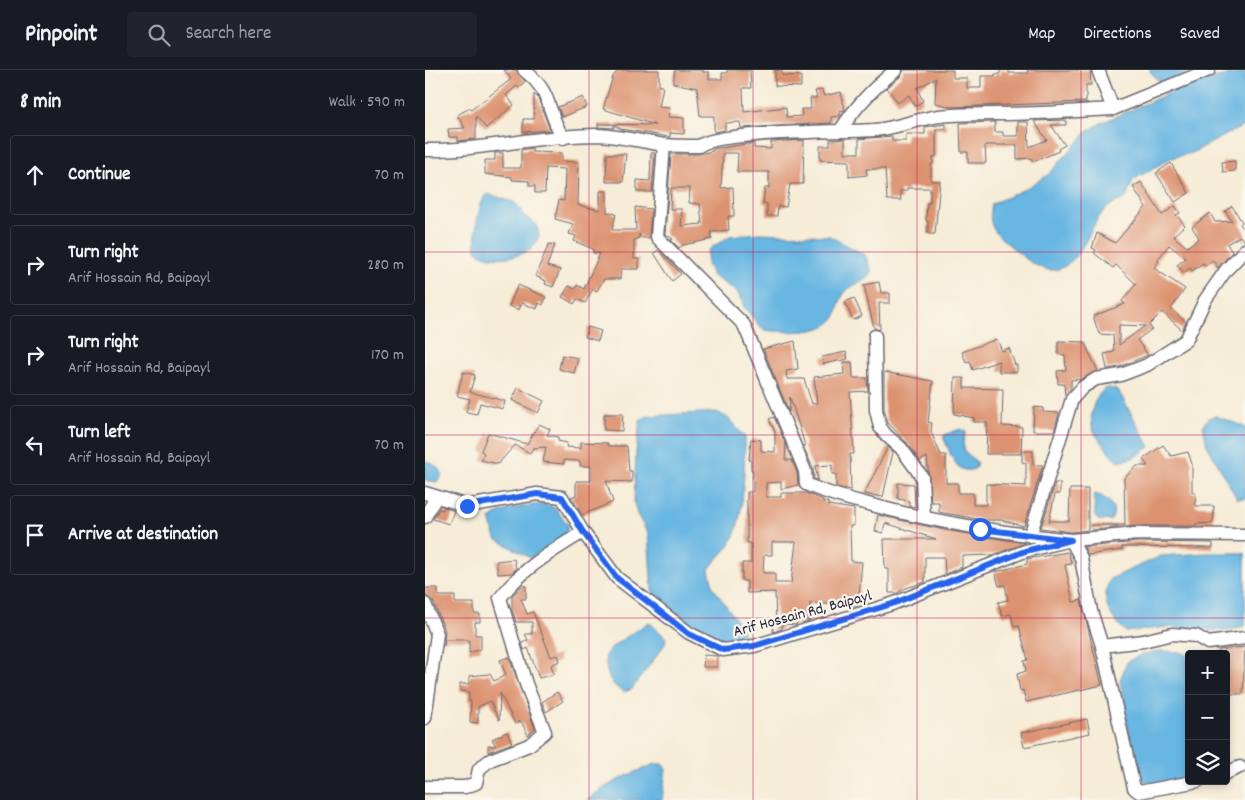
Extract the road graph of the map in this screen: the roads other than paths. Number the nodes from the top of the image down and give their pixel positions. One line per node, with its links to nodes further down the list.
1 (523, 70): 7 (street)
2 (896, 70): 6 (street)
3 (1098, 70): 5 (street)
4 (1209, 70): 5 (street)
5 (1113, 109): 6 (street)
6 (840, 131): 8 (street)
7 (563, 138): 8 (street); 9 (street)
8 (665, 145): 13 (street)
9 (425, 150)
10 (1245, 250): 17 (street)
11 (875, 336): 13 (street)
12 (431, 495): 14 (street); 15 (street, Arif Hossain Rd, Baipayl)
13 (924, 517): 17 (street)
14 (425, 518)
15 (583, 532): 18 (street, Arif Hossain Rd, Baipayl); 26 (street)
16 (1245, 535): 18 (street, Arif Hossain Rd, Baipayl)
17 (1030, 536): 18 (street)
18 (1071, 540): 21 (street)
19 (425, 604): 22 (street)
20 (1245, 638): 21 (street)
21 (1102, 646): 25 (street)
22 (425, 718)
23 (1240, 766): 24 (street)
24 (1230, 770)
25 (1185, 784)
26 (425, 787)

